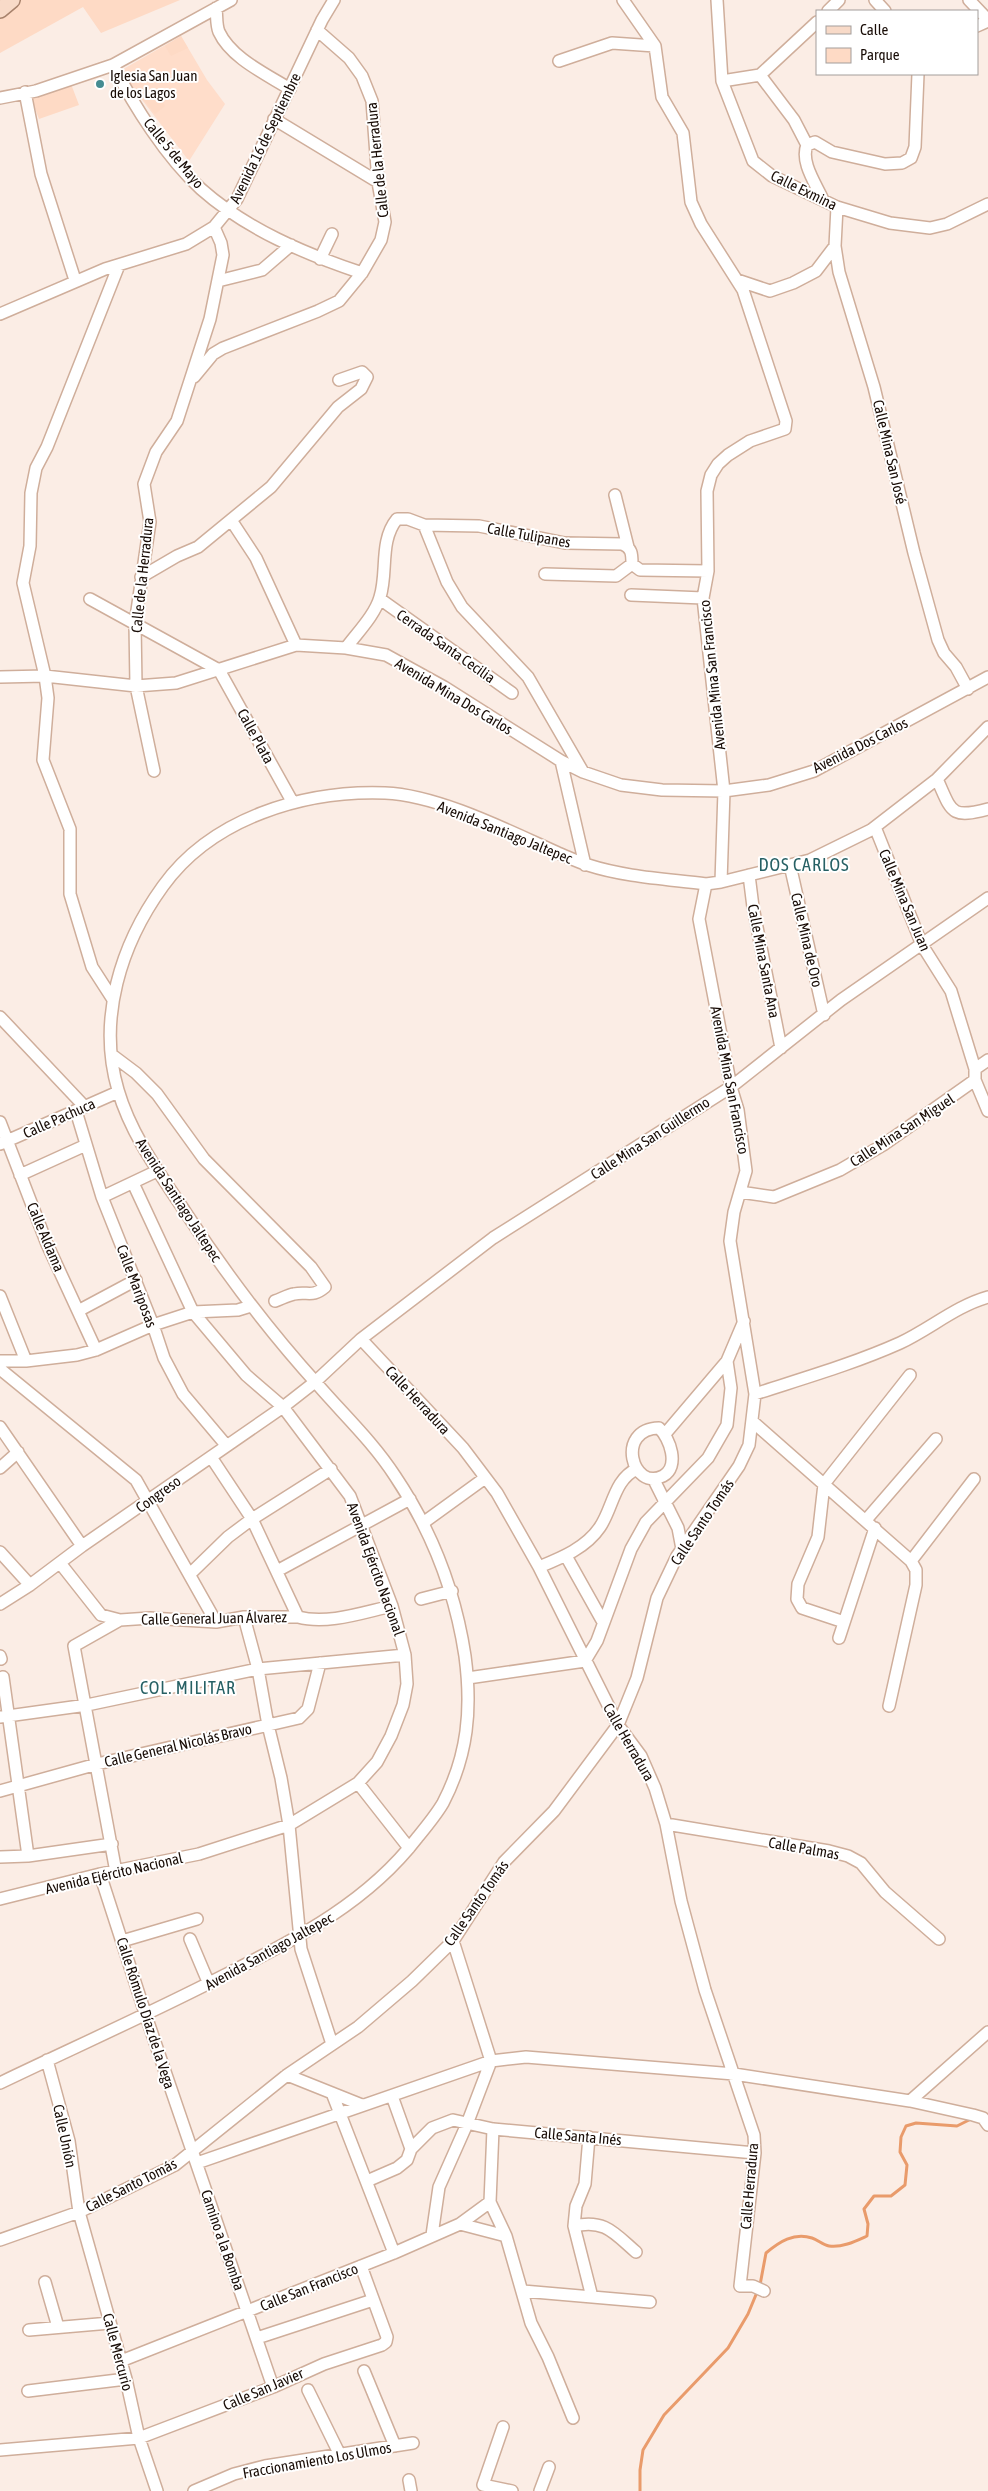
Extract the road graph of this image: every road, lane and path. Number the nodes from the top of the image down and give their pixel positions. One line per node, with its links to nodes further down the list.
1 (12, 0): 10 (main road)
2 (231, 0): 9 (street)
3 (334, 0): 15 (street, Avenida 16 de Septiembre)
4 (623, 0): 16 (street)
5 (717, 0): 21 (street, Calle Exmina)
6 (839, 0): 11 (street)
7 (875, 0): 12 (street)
8 (969, 0): 13 (street)
9 (216, 8): 18 (street); 22 (street)
10 (0, 10)
11 (829, 10)
12 (884, 10)
13 (988, 20)
14 (816, 23): 19 (street)
15 (316, 30): 22 (street, Avenida 16 de Septiembre); 27 (street, Calle de la Herradura)
16 (655, 46): 17 (street); 40 (street, Avenida Mina San Francisco)
17 (559, 61)
18 (113, 65): 23 (street); 31 (street, Calle 5 de Mayo)
19 (760, 75): 21 (street); 26 (street)
20 (918, 75): 26 (street)
21 (722, 81): 28 (street, Calle Exmina)
22 (290, 89): 25 (street, Avenida 16 de Septiembre)
23 (25, 92): 24 (street); 39 (street)
24 (0, 98)
25 (274, 119): 27 (street); 31 (street, Avenida 16 de Septiembre)
26 (807, 145): 28 (street)
27 (378, 182): 38 (street, Calle de la Herradura)
28 (823, 200): 30 (street, Calle Exmina)
29 (988, 204): 30 (street, Calle Exmina)
30 (837, 207): 35 (street, Calle Mina San José)
31 (230, 210): 32 (street, Avenida 16 de Septiembre); 34 (street, Calle 5 de Mayo)
32 (214, 227): 37 (street, Avenida 16 de Septiembre); 41 (street, Calle de la Herradura)
33 (332, 234): 36 (street)
34 (291, 245): 36 (street, Calle 5 de Mayo); 41 (street)
35 (835, 246): 40 (street); 65 (street, Calle Mina San José)
36 (320, 259): 38 (street, Calle 5 de Mayo)
37 (119, 265): 39 (street, Avenida 16 de Septiembre); 61 (street)
38 (362, 273): 44 (street, Calle de la Herradura)
39 (75, 280): 42 (street, Avenida 16 de Septiembre)
40 (737, 280): 50 (street, Avenida Mina San Francisco)
41 (218, 281): 44 (street, Calle de la Herradura)
42 (0, 314)
43 (339, 380): 46 (street)
44 (188, 385): 52 (street, Calle de la Herradura)
45 (616, 495): 48 (street)
46 (230, 520): 52 (street); 58 (street)
47 (424, 525): 48 (street, Calle Tulipanes); 56 (street, Calle Tulipanes); 70 (street)
48 (628, 547): 49 (street)
49 (632, 564): 50 (street); 51 (street)
50 (708, 571): 54 (street, Avenida Mina San Francisco)
51 (545, 574)
52 (141, 578): 57 (street, Calle de la Herradura)
53 (631, 595): 54 (street)
54 (703, 598): 72 (street, Avenida Mina San Francisco)
55 (90, 599): 57 (street)
56 (380, 599): 59 (street); 66 (street, Cerrada Santa Cecilia)
57 (134, 624): 60 (street); 64 (street, Calle de la Herradura)
58 (296, 645): 59 (street, Avenida Mina Dos Carlos); 60 (street, Avenida Mina Dos Carlos)
59 (346, 648): 68 (street, Avenida Mina Dos Carlos)
60 (219, 670): 64 (street, Avenida Mina Dos Carlos); 73 (street, Calle Plata)
61 (46, 676): 62 (street, Avenida Mina Dos Carlos); 64 (street, Avenida Mina Dos Carlos); 83 (street)
62 (0, 677)
63 (988, 677): 65 (street, Avenida Dos Carlos)
64 (136, 686): 69 (street, Calle de la Herradura)
65 (968, 689): 72 (street, Avenida Dos Carlos)
66 (512, 693)
67 (988, 727): 71 (street, Avenida Santiago Jaltepec)
68 (561, 761): 70 (street, Avenida Mina Dos Carlos); 76 (street)
69 (154, 772)
70 (584, 772): 72 (street, Avenida Mina Dos Carlos)
71 (937, 779): 74 (street); 75 (street, Avenida Santiago Jaltepec)
72 (724, 790): 79 (street, Avenida Mina San Francisco)
73 (293, 803): 76 (street, Avenida Santiago Jaltepec); 83 (street, Avenida Santiago Jaltepec)
74 (988, 809)
75 (876, 827): 77 (street, Avenida Santiago Jaltepec); 82 (street, Calle Mina San Juan)
76 (585, 865): 80 (street, Avenida Santiago Jaltepec)
77 (790, 865): 78 (street, Avenida Santiago Jaltepec); 84 (street, Calle Mina de Oro)
78 (749, 875): 79 (street, Avenida Santiago Jaltepec); 86 (street, Calle Mina Santa Ana)
79 (721, 882): 80 (street, Avenida Santiago Jaltepec)
80 (706, 884): 90 (street, Avenida Mina San Francisco)
81 (988, 898): 82 (street, Calle Mina San Guillermo)
82 (922, 945): 84 (street, Calle Mina San Guillermo); 89 (street, Calle Mina San Juan)
83 (112, 998): 87 (street, Avenida Santiago Jaltepec)
84 (824, 1015): 86 (street, Calle Mina San Guillermo)
85 (0, 1017): 92 (street)
86 (782, 1048): 90 (street, Calle Mina San Guillermo)
87 (112, 1055): 91 (street, Avenida Santiago Jaltepec); 105 (street)
88 (988, 1060): 89 (street, Calle Mina San Miguel)
89 (975, 1075): 93 (street, Calle Mina San Juan); 100 (street, Calle Mina San Miguel)
90 (731, 1087): 100 (street, Avenida Mina San Francisco); 111 (street, Calle Mina San Guillermo)
91 (118, 1092): 92 (street, Calle Pachuca); 97 (street, Avenida Santiago Jaltepec)
92 (80, 1109): 95 (street, Calle Pachuca); 96 (street, Calle Mariposas)
93 (988, 1111)
94 (0, 1122): 95 (street, Calle Aldama)
95 (4, 1143): 98 (street, Calle Aldama)
96 (86, 1145): 98 (street); 101 (street, Calle Mariposas)
97 (157, 1171): 99 (street); 106 (street, Avenida Santiago Jaltepec)
98 (20, 1175): 107 (street, Calle Aldama)
99 (132, 1183): 101 (street); 108 (street, Avenida Ejército Nacional)
100 (740, 1192): 109 (street, Avenida Mina San Francisco)
101 (102, 1197): 102 (street, Calle Mariposas)
102 (136, 1280): 107 (street); 110 (street, Calle Mariposas)
103 (0, 1296): 114 (street)
104 (988, 1297): 119 (street)
105 (275, 1301)
106 (251, 1306): 108 (street); 118 (street, Avenida Santiago Jaltepec)
107 (78, 1311): 112 (street, Calle Aldama)
108 (193, 1312): 110 (street); 120 (street, Avenida Ejército Nacional)
109 (744, 1321): 115 (street); 119 (street, Avenida Mina San Francisco)
110 (153, 1325): 112 (street); 125 (street, Calle Mariposas)
111 (361, 1339): 118 (street, Calle Mina San Guillermo); 131 (street, Calle Herradura)
112 (96, 1350): 114 (street)
113 (0, 1361): 114 (street)
114 (26, 1361)
115 (727, 1361): 123 (street); 137 (street)
116 (0, 1368): 136 (street)
117 (910, 1375): 134 (street)
118 (315, 1382): 120 (street, Congreso); 135 (street, Avenida Santiago Jaltepec)
119 (755, 1394): 121 (street, Calle Santo Tomás)
120 (283, 1407): 125 (street, Congreso); 129 (street, Avenida Ejército Nacional)
121 (754, 1422): 134 (street); 143 (street, Calle Santo Tomás)
122 (0, 1427): 126 (street)
123 (665, 1434): 130 (street); 133 (street)
124 (936, 1439): 140 (street)
125 (226, 1446): 127 (street, Congreso)
126 (18, 1452): 128 (street); 142 (street)
127 (211, 1457): 136 (street, Congreso); 138 (street)
128 (0, 1468)
129 (332, 1469): 138 (street); 141 (street, Avenida Ejército Nacional)
130 (637, 1469): 133 (street); 145 (street)
131 (485, 1478): 139 (street); 148 (street, Calle Herradura)
132 (974, 1479): 146 (street)
133 (654, 1480): 137 (street)
134 (824, 1484): 140 (street); 161 (street)
135 (410, 1499): 139 (street, Avenida Santiago Jaltepec); 141 (street)
136 (149, 1500): 142 (street, Congreso); 150 (street)
137 (665, 1504): 143 (street); 160 (street)
138 (252, 1519): 149 (street); 150 (street)
139 (423, 1522): 152 (street, Avenida Santiago Jaltepec)
140 (871, 1524): 146 (street); 161 (street)
141 (362, 1525): 149 (street); 155 (street, Avenida Ejército Nacional)
142 (82, 1546): 147 (street, Congreso)
143 (682, 1549): 173 (street, Calle Santo Tomás)
144 (0, 1552): 151 (street)
145 (566, 1556): 148 (street); 160 (street)
146 (911, 1561): 170 (street)
147 (60, 1563): 151 (street, Congreso); 158 (street, Calle General Juan Álvarez)
148 (539, 1567): 164 (street, Calle Herradura)
149 (277, 1571): 157 (street)
150 (190, 1574): 159 (street)
151 (30, 1585): 154 (street, Congreso)
152 (452, 1591): 153 (street); 168 (street, Avenida Santiago Jaltepec)
153 (421, 1599)
154 (0, 1604)
155 (392, 1606): 157 (street, Calle General Juan Álvarez); 163 (street, Avenida Ejército Nacional)
156 (244, 1617): 157 (street, Calle General Juan Álvarez); 159 (street, Calle General Juan Álvarez); 166 (street)
157 (298, 1617)
158 (120, 1620): 159 (street, Calle General Juan Álvarez); 169 (street)
159 (216, 1622)
160 (603, 1622): 164 (street)
161 (844, 1622): 162 (street)
162 (839, 1638)
163 (405, 1655): 165 (street); 175 (street, Avenida Ejército Nacional)
164 (585, 1661): 168 (street); 173 (street, Calle Herradura)
165 (320, 1663): 166 (street); 172 (street, Calle General Nicolás Bravo)
166 (258, 1669): 169 (street); 172 (street)
167 (3, 1676): 171 (street)
168 (468, 1678): 181 (street, Avenida Santiago Jaltepec)
169 (87, 1705): 171 (street); 174 (street)
170 (889, 1706)
171 (4, 1716): 176 (street)
172 (268, 1725): 174 (street, Calle General Nicolás Bravo); 179 (street)
173 (618, 1725): 178 (street, Calle Herradura); 192 (street, Calle Santo Tomás)
174 (97, 1764): 176 (street, Calle General Nicolás Bravo); 180 (street)
175 (358, 1783): 179 (street, Avenida Ejército Nacional); 181 (street)
176 (20, 1785): 177 (street, Calle General Nicolás Bravo); 182 (street)
177 (0, 1791)
178 (666, 1824): 190 (street, Calle Palmas); 199 (street, Calle Herradura)
179 (289, 1825): 184 (street, Avenida Ejército Nacional); 188 (street)
180 (112, 1844): 182 (street); 184 (street)
181 (409, 1848): 188 (street, Avenida Santiago Jaltepec)
182 (28, 1856): 183 (street)
183 (0, 1857)
184 (116, 1872): 185 (street, Avenida Ejército Nacional)
185 (100, 1874): 186 (street, Avenida Ejército Nacional); 191 (street, Calle Rómulo Díaz de la Vega)
186 (0, 1899)
187 (196, 1919): 191 (street)
188 (300, 1937): 193 (street, Avenida Santiago Jaltepec); 196 (street)
189 (190, 1939): 193 (street)
190 (939, 1939)
191 (122, 1941): 194 (street, Calle Rómulo Díaz de la Vega)
192 (453, 1941): 196 (street, Calle Santo Tomás); 198 (street)
193 (209, 1984): 194 (street, Avenida Santiago Jaltepec)
194 (146, 2016): 197 (street, Avenida Santiago Jaltepec); 212 (street, Calle Rómulo Díaz de la Vega)
195 (988, 2032): 204 (street)
196 (332, 2044): 200 (street, Calle Santo Tomás)
197 (47, 2060): 201 (street, Avenida Santiago Jaltepec); 217 (street, Calle Unión)
198 (491, 2062): 199 (street); 203 (street); 208 (street)
199 (734, 2074): 204 (street); 213 (street, Calle Herradura)
200 (287, 2075): 202 (street); 212 (street, Calle Santo Tomás)
201 (0, 2083)
202 (332, 2093): 205 (street); 206 (street)
203 (392, 2096): 205 (street); 211 (street)
204 (910, 2101): 207 (street)
205 (362, 2105): 206 (street)
206 (340, 2114): 214 (street); 215 (street)
207 (981, 2119)
208 (467, 2124): 209 (street, Calle Santa Inés); 211 (street, Calle Santa Inés); 220 (street)
209 (493, 2129): 210 (street, Calle Santa Inés); 216 (street)
210 (589, 2137): 213 (street, Calle Santa Inés); 219 (street)
211 (411, 2149): 215 (street, Calle Santa Inés)
212 (192, 2150): 214 (street, Camino a la Bomba); 217 (street, Calle Santo Tomás)
213 (755, 2153): 228 (street, Calle Herradura)
214 (197, 2163): 232 (street, Camino a la Bomba)
215 (367, 2181): 224 (street)
216 (490, 2202): 218 (street, Calle San Francisco); 221 (street)
217 (79, 2212): 222 (street, Calle Santo Tomás); 233 (street, Calle Mercurio)
218 (460, 2224): 220 (street, Calle San Francisco); 221 (street)
219 (574, 2226): 223 (street); 229 (street)
220 (432, 2235): 224 (street, Calle San Francisco)
221 (506, 2236): 227 (street)
222 (0, 2240)
223 (636, 2252)
224 (394, 2253): 225 (street, Calle San Francisco)
225 (362, 2266): 230 (street); 232 (street, Calle San Francisco)
226 (45, 2282): 234 (street)
227 (523, 2291): 229 (street); 243 (street)
228 (764, 2291)
229 (592, 2297): 231 (street)
230 (373, 2300): 236 (street); 240 (street, Calle San Javier)
231 (650, 2302)
232 (248, 2311): 236 (street, Camino a la Bomba); 237 (street, Calle San Francisco)
233 (110, 2323): 234 (street); 237 (street, Calle Mercurio)
234 (58, 2328): 235 (street)
235 (29, 2330)
236 (256, 2338): 240 (street, Camino a la Bomba)
237 (121, 2361): 239 (street, Calle Mercurio)
238 (364, 2371): 247 (street)
239 (126, 2378): 242 (street); 245 (street, Calle Mercurio)
240 (273, 2387): 245 (street, Calle San Javier)
241 (308, 2390): 249 (street)
242 (28, 2391)
243 (573, 2418)
244 (503, 2427): 253 (street)
245 (139, 2438): 248 (street, Calle San Javier); 251 (street, Calle Mercurio)
246 (413, 2443): 247 (street, Fraccionamiento Los Ulmos)
247 (395, 2446): 249 (street, Fraccionamiento Los Ulmos)
248 (0, 2450)
249 (340, 2455): 252 (street, Fraccionamiento Los Ulmos)
250 (549, 2467): 254 (street)
251 (157, 2491)
252 (194, 2491)
253 (512, 2491)
254 (540, 2491)

